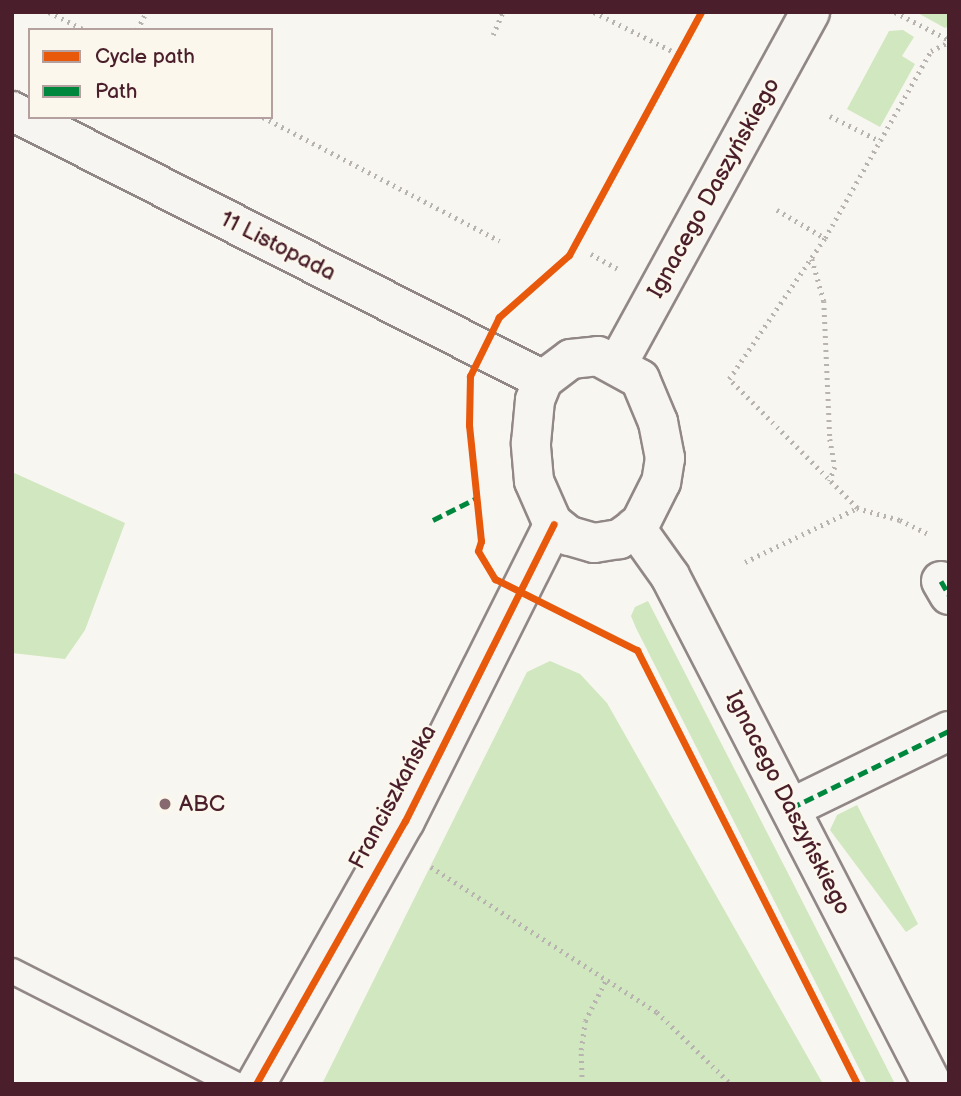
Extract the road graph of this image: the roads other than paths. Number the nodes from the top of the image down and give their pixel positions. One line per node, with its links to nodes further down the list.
1 (810, 12): 3 (street, Ignacego Daszyńskiego)
2 (12, 111): 4 (street, 11 Listopada)
3 (617, 365): 4 (street); 6 (street)
4 (543, 380): 5 (street)
5 (554, 524): 6 (street); 11 (street, Franciszkańska)
6 (635, 527): 8 (street, Ignacego Daszyńskiego)
7 (949, 730): 8 (street)
8 (790, 808): 12 (street, Ignacego Daszyńskiego)
9 (12, 971): 10 (lane)
10 (235, 1084)
11 (256, 1084)
12 (932, 1084)

